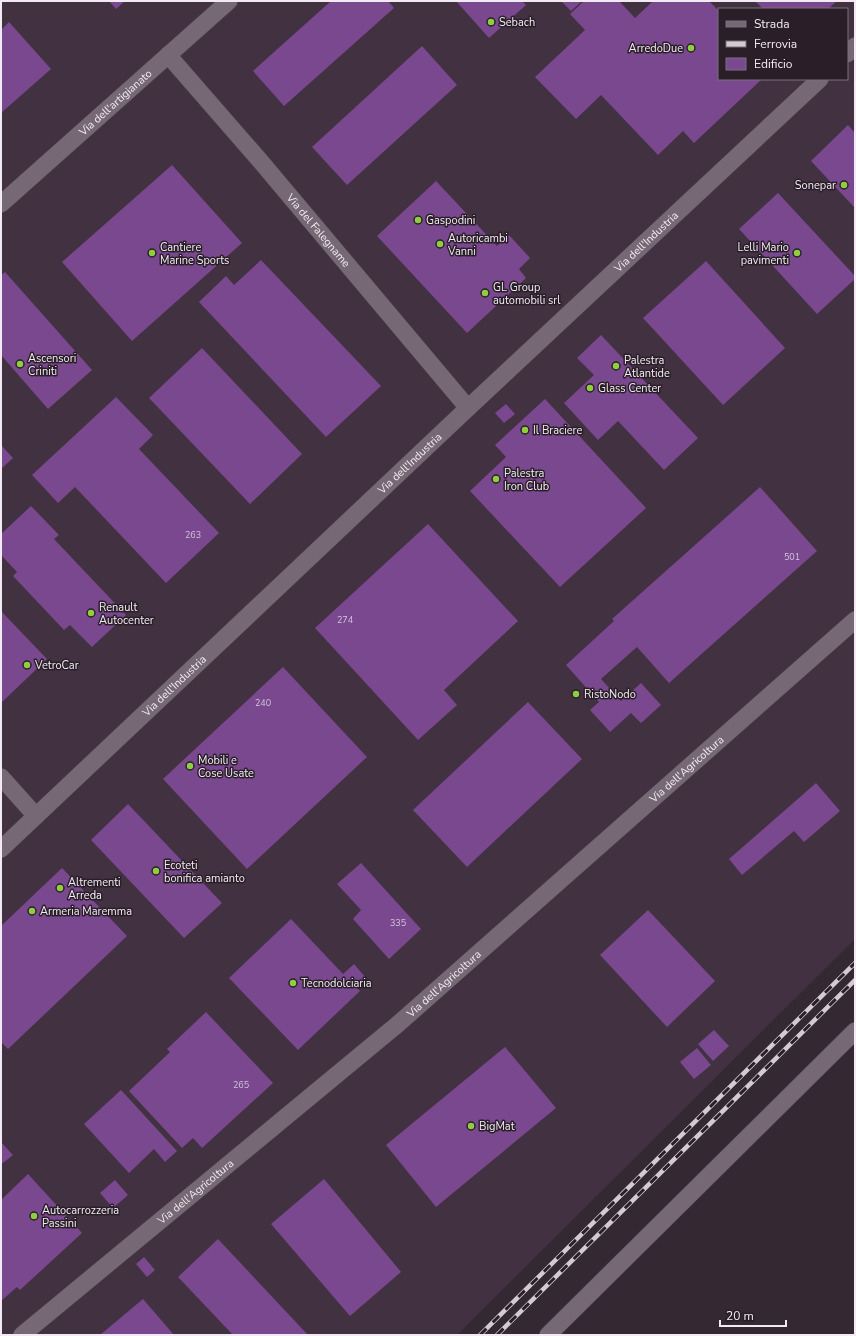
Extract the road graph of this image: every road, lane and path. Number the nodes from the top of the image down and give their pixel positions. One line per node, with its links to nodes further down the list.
1 (229, 1): 2 (street, Via dell'artigianato)
2 (168, 55): 4 (street, Via dell'artigianato); 5 (street, Via del Falegname)
3 (819, 80): 5 (street, Via dell'Industria)
4 (1, 204)
5 (468, 408): 8 (street, Via dell'Industria)
6 (855, 620): 11 (street, Via dell'Agricoltura)
7 (1, 777): 8 (street)
8 (36, 816): 9 (street, Via dell'Industria)
9 (1, 849)
10 (855, 1031): 12 (street)
11 (22, 1335)
12 (548, 1335)

